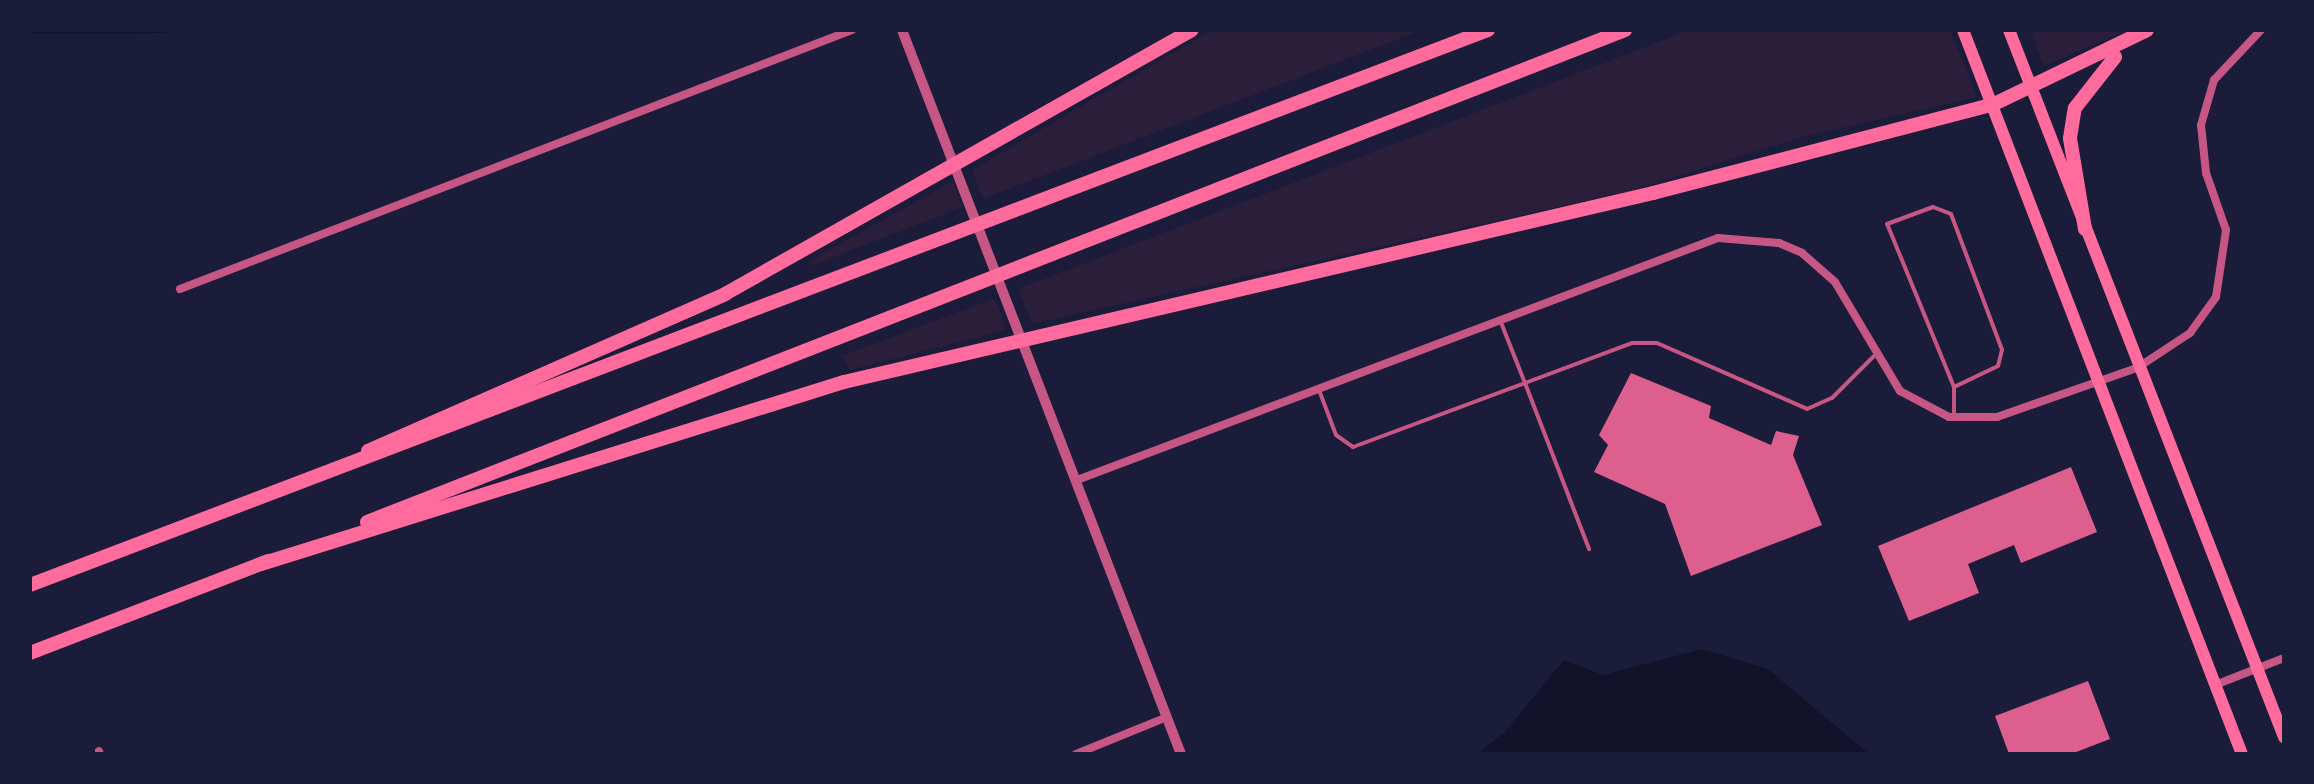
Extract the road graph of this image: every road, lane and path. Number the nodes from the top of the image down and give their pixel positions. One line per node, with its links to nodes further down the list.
1 (852, 30): 13 (street)
2 (902, 30): 22 (street)
3 (1192, 30): 23 (highway)
4 (1488, 30): 23 (highway)
5 (1625, 30): 25 (highway)
6 (1963, 30): 11 (main road)
7 (2009, 30): 10 (main road)
8 (2147, 30): 10 (highway); 12 (highway)
9 (2261, 30): 16 (street)
10 (2032, 90): 11 (highway); 12 (main road)
11 (1992, 105): 18 (main road); 25 (highway)
12 (2085, 229): 16 (main road)
13 (180, 289)
14 (1500, 319): 15 (street); 17 (lane); 20 (street)
15 (1874, 356): 17 (lane); 21 (street)
16 (2137, 368): 18 (street); 29 (main road)
17 (1525, 383): 20 (lane); 24 (lane)
18 (2097, 383): 21 (street); 30 (main road)
19 (1954, 387): 19 (lane); 21 (lane)
20 (1319, 388): 22 (street)
21 (1954, 418)
22 (1077, 480): 31 (street)
23 (232, 510): 26 (highway)
24 (1589, 549)
25 (261, 564): 27 (highway)
26 (30, 585)
27 (30, 653)
28 (2284, 658): 29 (street)
29 (2258, 668): 30 (street); 32 (main road)
30 (2215, 685): 35 (main road)
31 (1167, 717): 33 (street); 34 (street)
32 (2284, 737)
33 (1076, 754)
34 (1181, 754)
35 (2242, 754)

